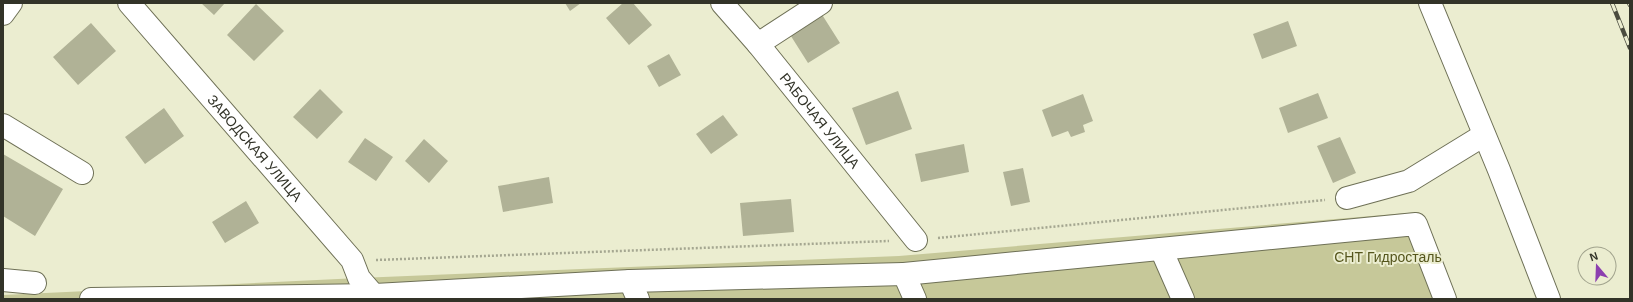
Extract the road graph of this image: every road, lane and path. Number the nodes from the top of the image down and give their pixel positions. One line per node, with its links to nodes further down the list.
1 (11, 3): 6 (street)
2 (129, 3): 14 (street, ЗАВОДСКАЯ УЛИЦА)
3 (722, 3): 7 (street, РАБОЧАЯ УЛИЦА)
4 (821, 3): 7 (street)
5 (1430, 3): 9 (street)
6 (3, 14)
7 (758, 44): 12 (street, РАБОЧАЯ УЛИЦА)
8 (3, 125): 10 (street)
9 (1484, 135): 11 (street); 24 (street)
10 (82, 173)
11 (1347, 198): 12 (path)
12 (916, 240): 14 (path)
13 (1161, 249): 15 (street); 22 (street); 23 (street)
14 (352, 260): 19 (street, ЗАВОДСКАЯ УЛИЦА)
15 (904, 274): 18 (street); 21 (street)
16 (3, 280): 17 (street)
17 (35, 283)
18 (634, 290): 19 (street)
19 (376, 297): 20 (street)
20 (99, 299)
21 (915, 299)
22 (1183, 299)
23 (1445, 299)
24 (1549, 299)

